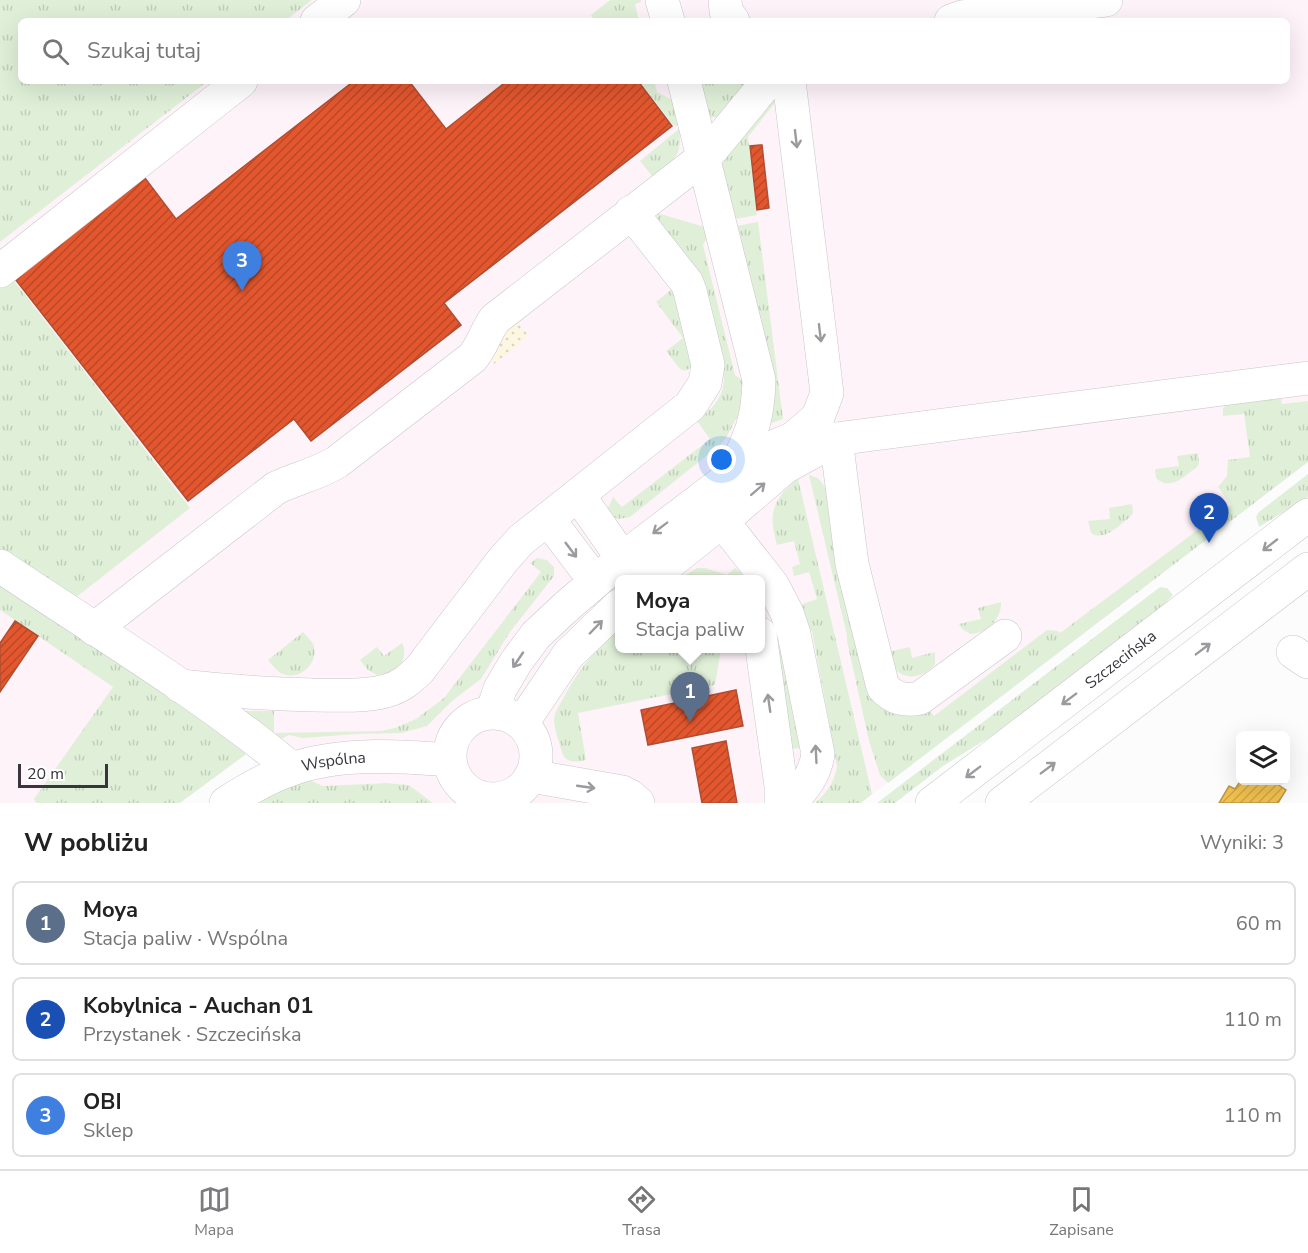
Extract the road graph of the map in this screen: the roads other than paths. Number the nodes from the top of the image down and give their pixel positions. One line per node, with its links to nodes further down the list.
1 (344, 0): 5 (main road)
2 (662, 0): 6 (main road)
3 (725, 0): 7 (main road)
4 (1106, 0): 8 (main road)
5 (321, 18)
6 (667, 18)
7 (731, 18)
8 (959, 18)
9 (237, 84): 15 (main road)
10 (685, 84): 13 (main road)
11 (765, 84): 13 (main road)
12 (789, 84): 17 (main road, one-way to 17)
13 (704, 157): 14 (main road); 19 (main road)
14 (631, 212): 20 (main road); 32 (main road)
15 (0, 271)
16 (1308, 378): 18 (main road)
17 (794, 438): 18 (main road); 19 (main road)
18 (836, 439): 21 (main road, one-way to 18); 33 (main road)
19 (730, 477): 21 (main road)
20 (579, 496): 23 (main road); 25 (main road)
21 (710, 510): 25 (main road, one-way to 25); 27 (main road); 28 (main road)
22 (1308, 515): 45 (main road, Szczecińska, one-way to 45)
23 (548, 519): 30 (main road, one-way to 30); 35 (main road)
24 (0, 566): 32 (main road)
25 (630, 569): 30 (main road)
26 (1308, 570): 46 (main road, one-way to 26)
27 (759, 573)
28 (652, 575)
29 (765, 579): 44 (main road, one-way to 29)
30 (595, 581): 36 (main road, one-way to 36)
31 (615, 610): 36 (main road, one-way to 31)
32 (94, 629): 35 (main road)
33 (1005, 636)
34 (763, 653): 43 (main road, one-way to 34)
35 (180, 686): 38 (main road)
36 (507, 718): 37 (main road); 39 (main road)
37 (449, 760): 38 (main road, Wspólna); 40 (main road)
38 (292, 769): 41 (main road, Wspólna)
39 (522, 790): 40 (main road); 42 (main road, one-way to 42)
40 (476, 799)
41 (226, 803)
42 (638, 803)
43 (781, 803)
44 (790, 803)
45 (932, 803)
46 (1002, 803)

